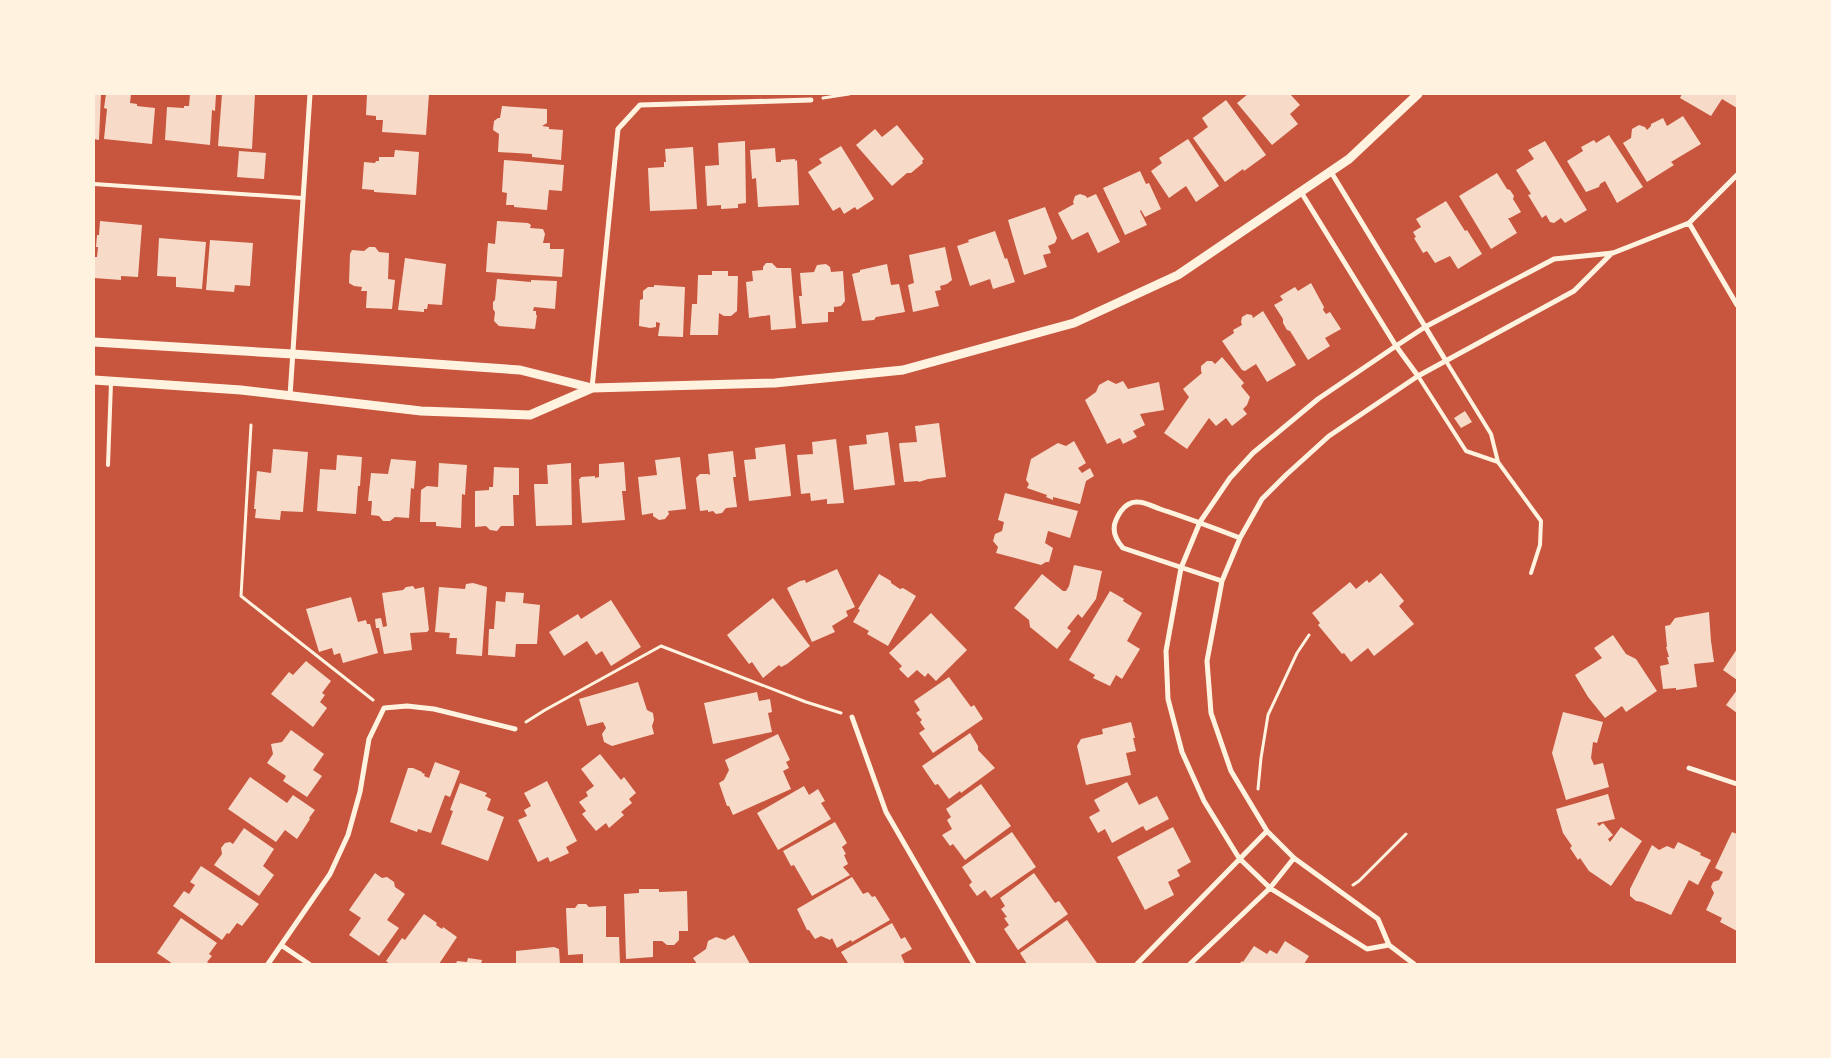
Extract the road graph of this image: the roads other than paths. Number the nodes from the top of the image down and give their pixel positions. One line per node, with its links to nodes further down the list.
1 (310, 94): 8 (street)
2 (1418, 94): 4 (street)
3 (810, 100): 20 (street)
4 (1331, 172): 7 (street); 12 (street)
5 (1737, 175): 9 (street)
6 (94, 184): 8 (lane)
7 (1302, 192): 14 (street); 20 (street)
8 (302, 198): 15 (street)
9 (1689, 223): 10 (street); 11 (street)
10 (1612, 253): 12 (street); 16 (street)
11 (1737, 305)
12 (1425, 328): 14 (street); 16 (street)
13 (94, 342): 15 (street)
14 (1396, 346): 17 (street); 24 (street)
15 (293, 354): 20 (street); 21 (street)
16 (1446, 360): 17 (street); 22 (lane)
17 (1418, 376): 22 (lane); 25 (street)
18 (94, 380): 19 (street)
19 (112, 380): 21 (street); 23 (lane)
20 (592, 388): 21 (street)
21 (290, 396)
22 (1498, 462): 27 (lane)
23 (108, 465)
24 (1200, 522): 25 (street); 26 (street); 26 (street)
25 (1240, 538): 28 (street)
26 (1181, 568): 28 (street); 34 (street)
27 (1531, 573)
28 (1222, 581): 33 (street)
29 (852, 717): 41 (street)
30 (515, 729): 37 (street)
31 (1688, 768): 32 (street)
32 (1737, 784)
33 (1267, 831): 34 (street); 35 (street)
34 (1239, 858): 36 (street); 42 (street)
35 (1294, 858): 36 (street); 38 (street)
36 (1270, 888): 38 (street); 43 (street)
37 (282, 945): 39 (street); 40 (street)
38 (1389, 945): 44 (street)
39 (268, 964)
40 (309, 964)
41 (974, 964)
42 (1138, 964)
43 (1190, 964)
44 (1414, 964)

